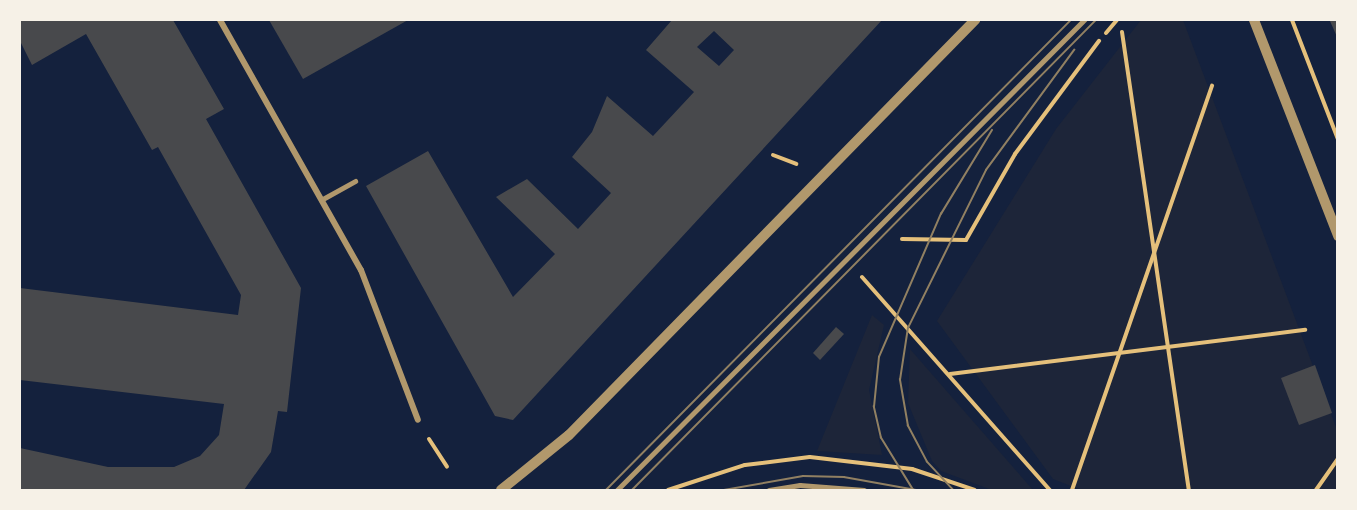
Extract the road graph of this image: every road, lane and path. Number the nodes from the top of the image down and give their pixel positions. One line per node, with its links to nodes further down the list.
1 (220, 20): 11 (street)
2 (975, 20): 24 (street)
3 (1083, 20): 15 (lane)
4 (1117, 20): 12 (path)
5 (1254, 20): 13 (street)
6 (1292, 20): 9 (path)
7 (1122, 32): 14 (path)
8 (1212, 86): 14 (path)
9 (1338, 139)
10 (355, 181): 11 (lane)
11 (321, 200): 20 (street)
12 (909, 236)
13 (1338, 236)
14 (1154, 249): 17 (path); 18 (path)
15 (846, 260): 19 (path); 25 (lane)
16 (1305, 330): 17 (path)
17 (1169, 347): 18 (path); 31 (path)
18 (1118, 353): 19 (path); 30 (path)
19 (951, 374): 29 (path)
20 (418, 420): 23 (path)
21 (1338, 459): 32 (path)
22 (876, 463): 28 (path)
23 (447, 467)
24 (501, 490)
25 (617, 490)
26 (769, 490): 27 (lane)
27 (864, 490)
28 (975, 490)
29 (1050, 490)
30 (1072, 490)
31 (1189, 490)
32 (1316, 490)

